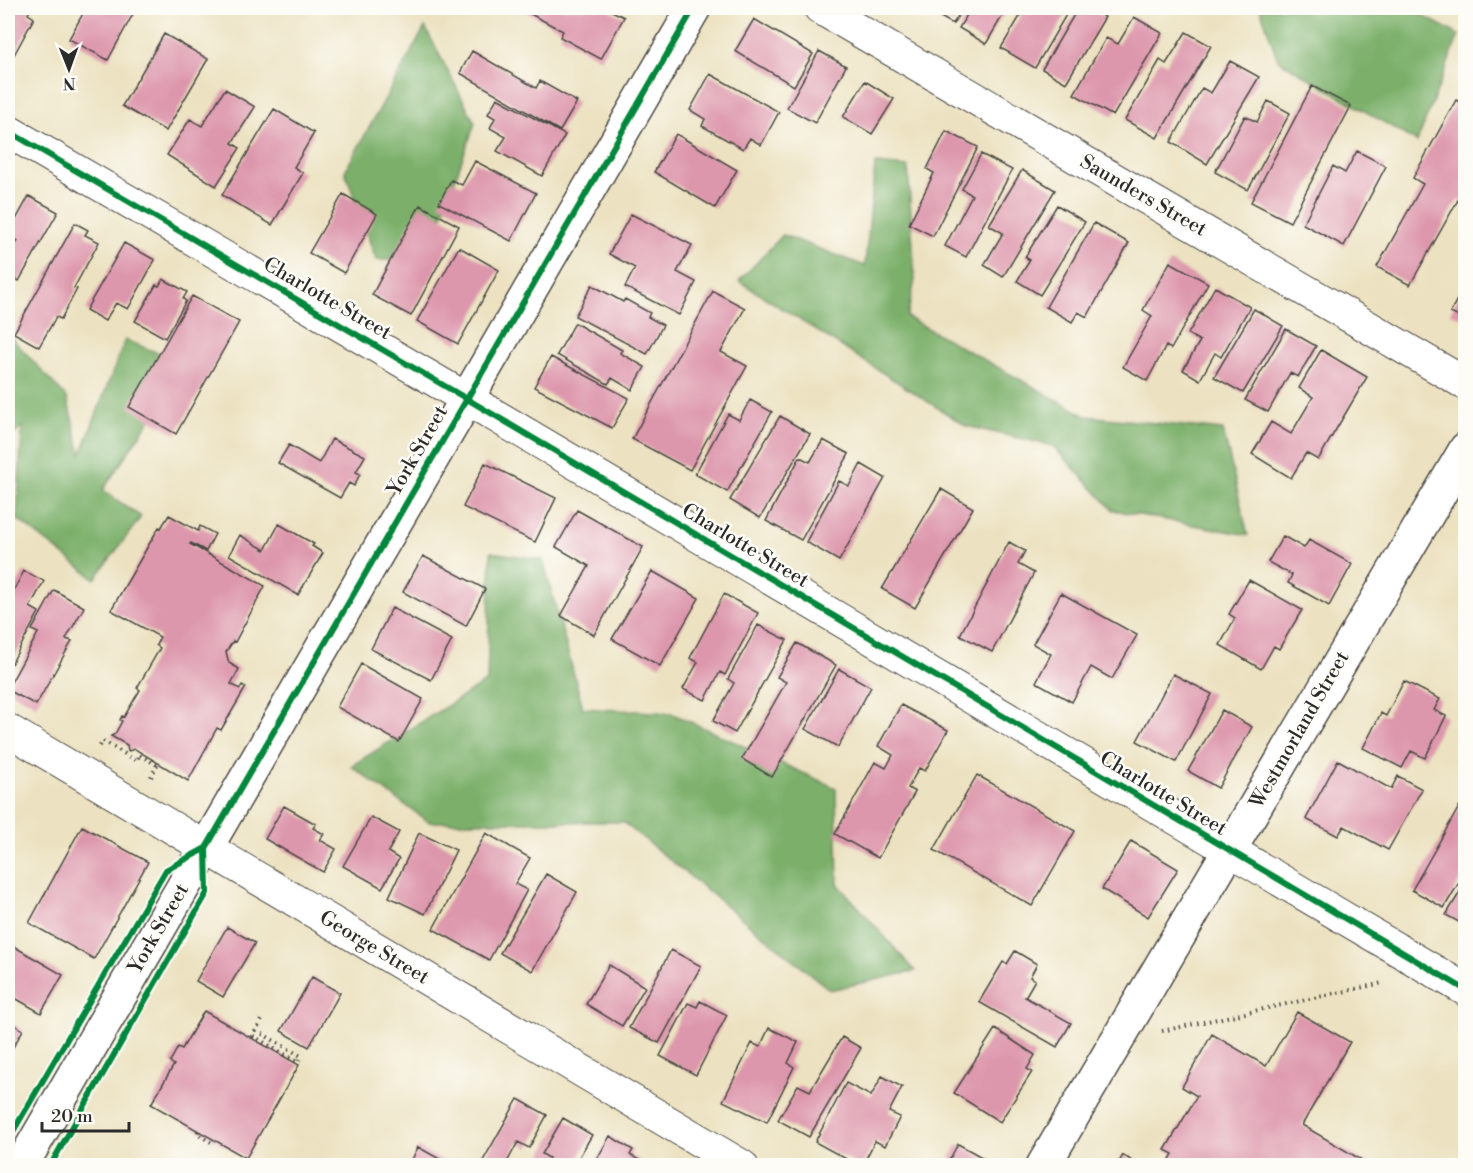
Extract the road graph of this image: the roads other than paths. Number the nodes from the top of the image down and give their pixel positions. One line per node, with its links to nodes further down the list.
1 (694, 8): 5 (street, York Street)
2 (820, 8): 4 (street, Saunders Street)
3 (8, 131): 5 (street, Charlotte Street)
4 (1466, 384)
5 (467, 399): 8 (street, York Street); 9 (street, Charlotte Street)
6 (1466, 449): 9 (street, Westmorland Street)
7 (8, 730): 8 (street, George Street)
8 (206, 848): 11 (street, York Street); 12 (street, George Street)
9 (1229, 852): 10 (street, Charlotte Street); 13 (street, Westmorland Street)
10 (1466, 990)
11 (21, 1166)
12 (742, 1166)
13 (1043, 1166)

